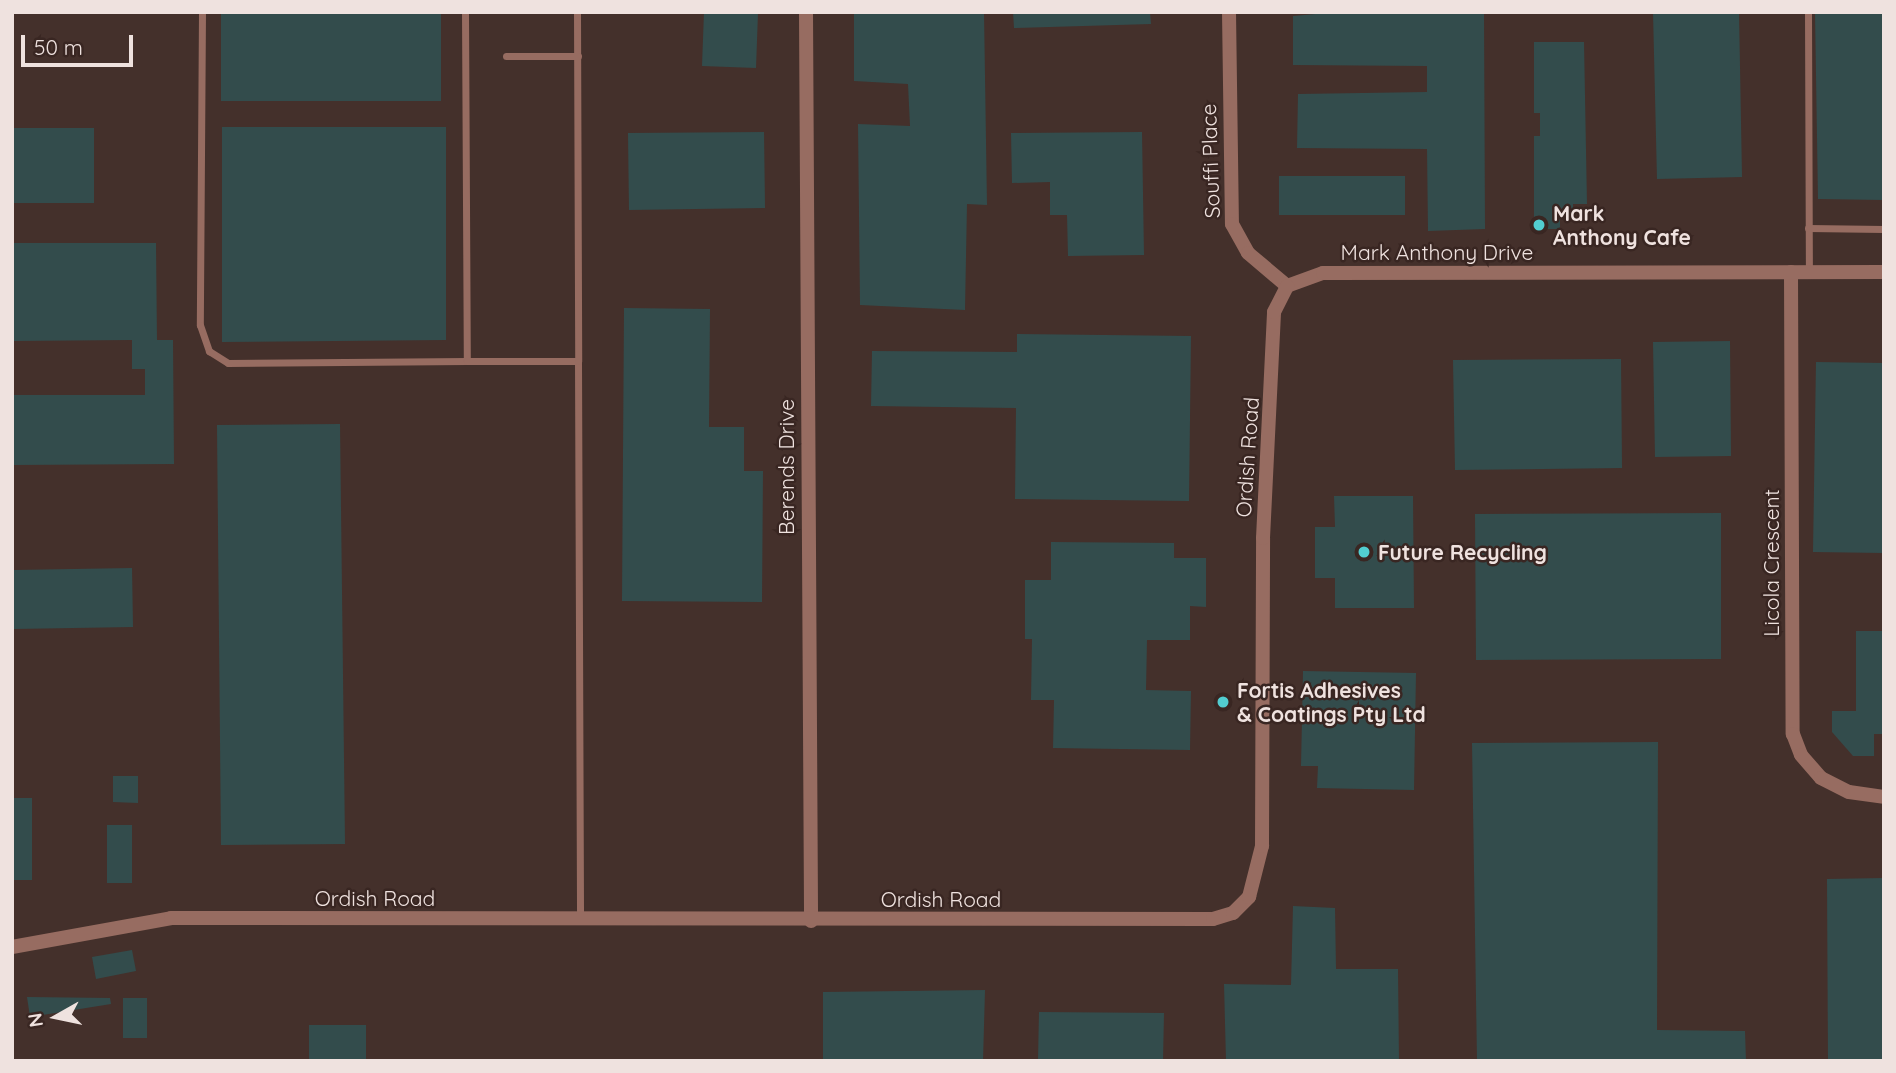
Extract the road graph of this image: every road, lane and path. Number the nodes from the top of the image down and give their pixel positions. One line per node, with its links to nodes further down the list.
1 (202, 12): 16 (lane)
2 (465, 12): 16 (lane)
3 (577, 12): 8 (lane)
4 (806, 12): 19 (street, Berends Drive)
5 (1229, 12): 14 (street, Souffi Place)
6 (1808, 12): 9 (lane)
7 (506, 56): 8 (lane)
8 (578, 56): 15 (lane)
9 (1808, 228): 10 (lane); 12 (lane)
10 (1884, 229)
11 (1791, 272): 12 (street, Mark Anthony Drive); 14 (street, Mark Anthony Drive); 17 (street, Licola Crescent)
12 (1809, 272): 13 (street, Mark Anthony Drive)
13 (1884, 272)
14 (1287, 286): 19 (street, Ordish Road)
15 (578, 360): 16 (lane); 18 (lane)
16 (467, 361)
17 (1884, 797)
18 (580, 920): 19 (street, Ordish Road); 20 (street, Ordish Road)
19 (811, 921)
20 (12, 947)

